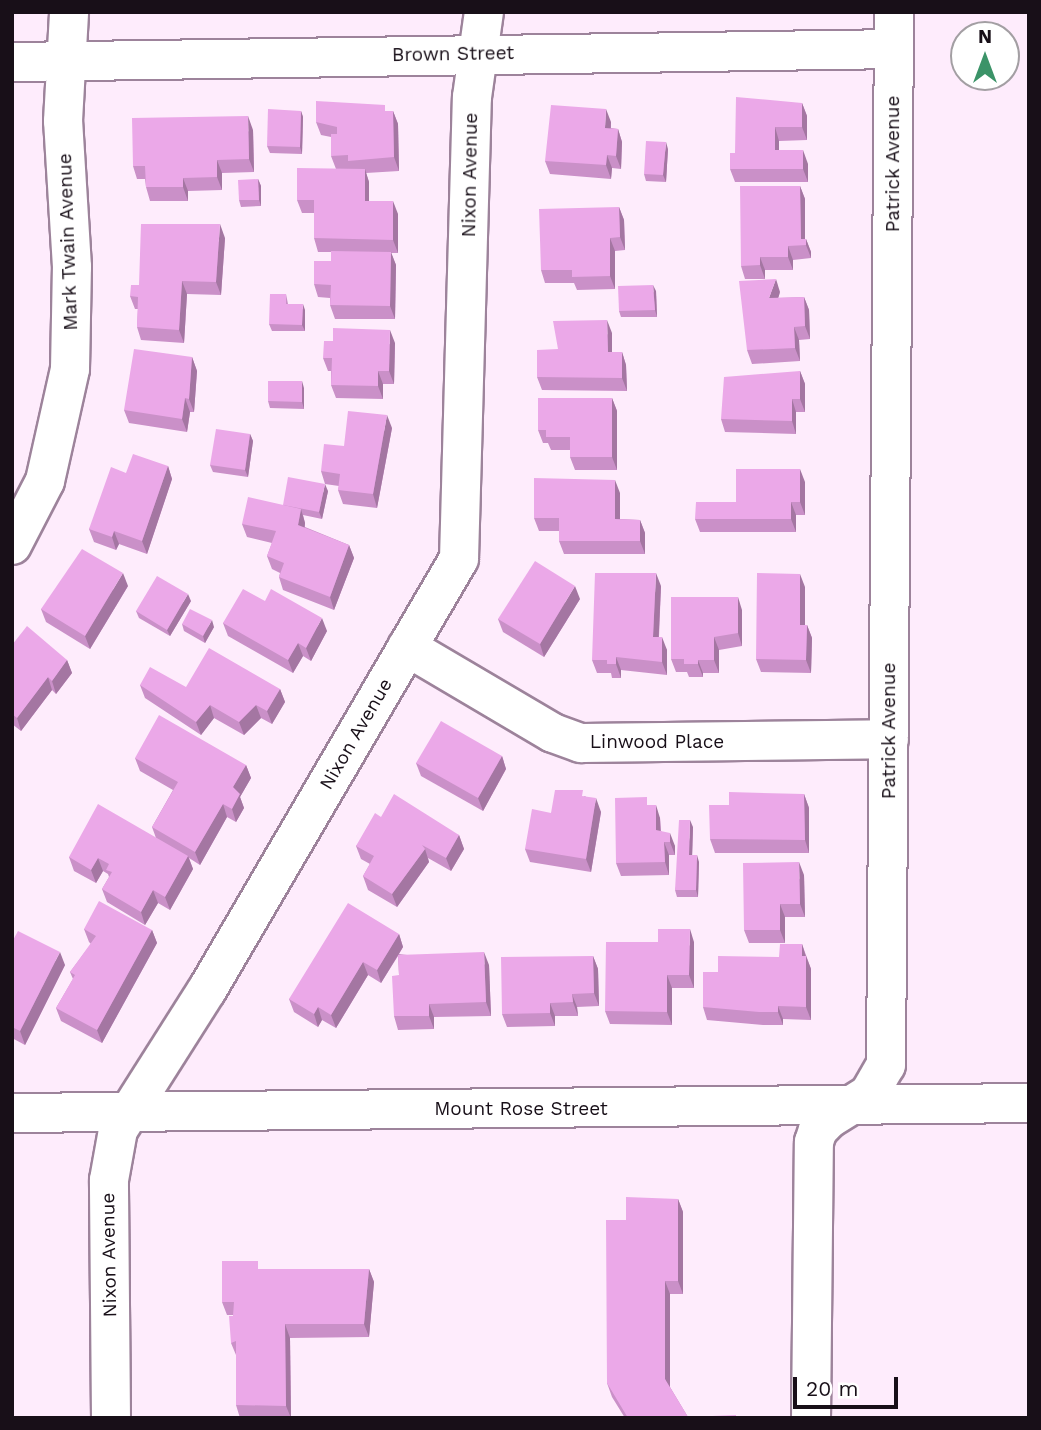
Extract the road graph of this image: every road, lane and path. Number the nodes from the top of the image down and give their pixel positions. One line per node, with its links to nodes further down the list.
1 (69, 12): 6 (street, Mark Twain Avenue)
2 (484, 12): 4 (street, Nixon Avenue)
3 (894, 30): 4 (street, Brown Street); 9 (street, Patrick Avenue)
4 (477, 53): 6 (street, Brown Street); 8 (street, Nixon Avenue)
5 (12, 62): 6 (street, Brown Street)
6 (63, 62): 7 (street, Mark Twain Avenue)
7 (12, 545)
8 (407, 648): 9 (street, Linwood Place); 12 (street, Nixon Avenue)
9 (889, 739): 11 (street, Patrick Avenue)
10 (1029, 1103): 11 (street, Mount Rose Street)
11 (849, 1106): 12 (street, Mount Rose Street); 15 (street, Patrick Avenue)
12 (125, 1112): 13 (street, Mount Rose Street); 14 (street, Nixon Avenue)
13 (12, 1114)
14 (111, 1418)
15 (811, 1418)

